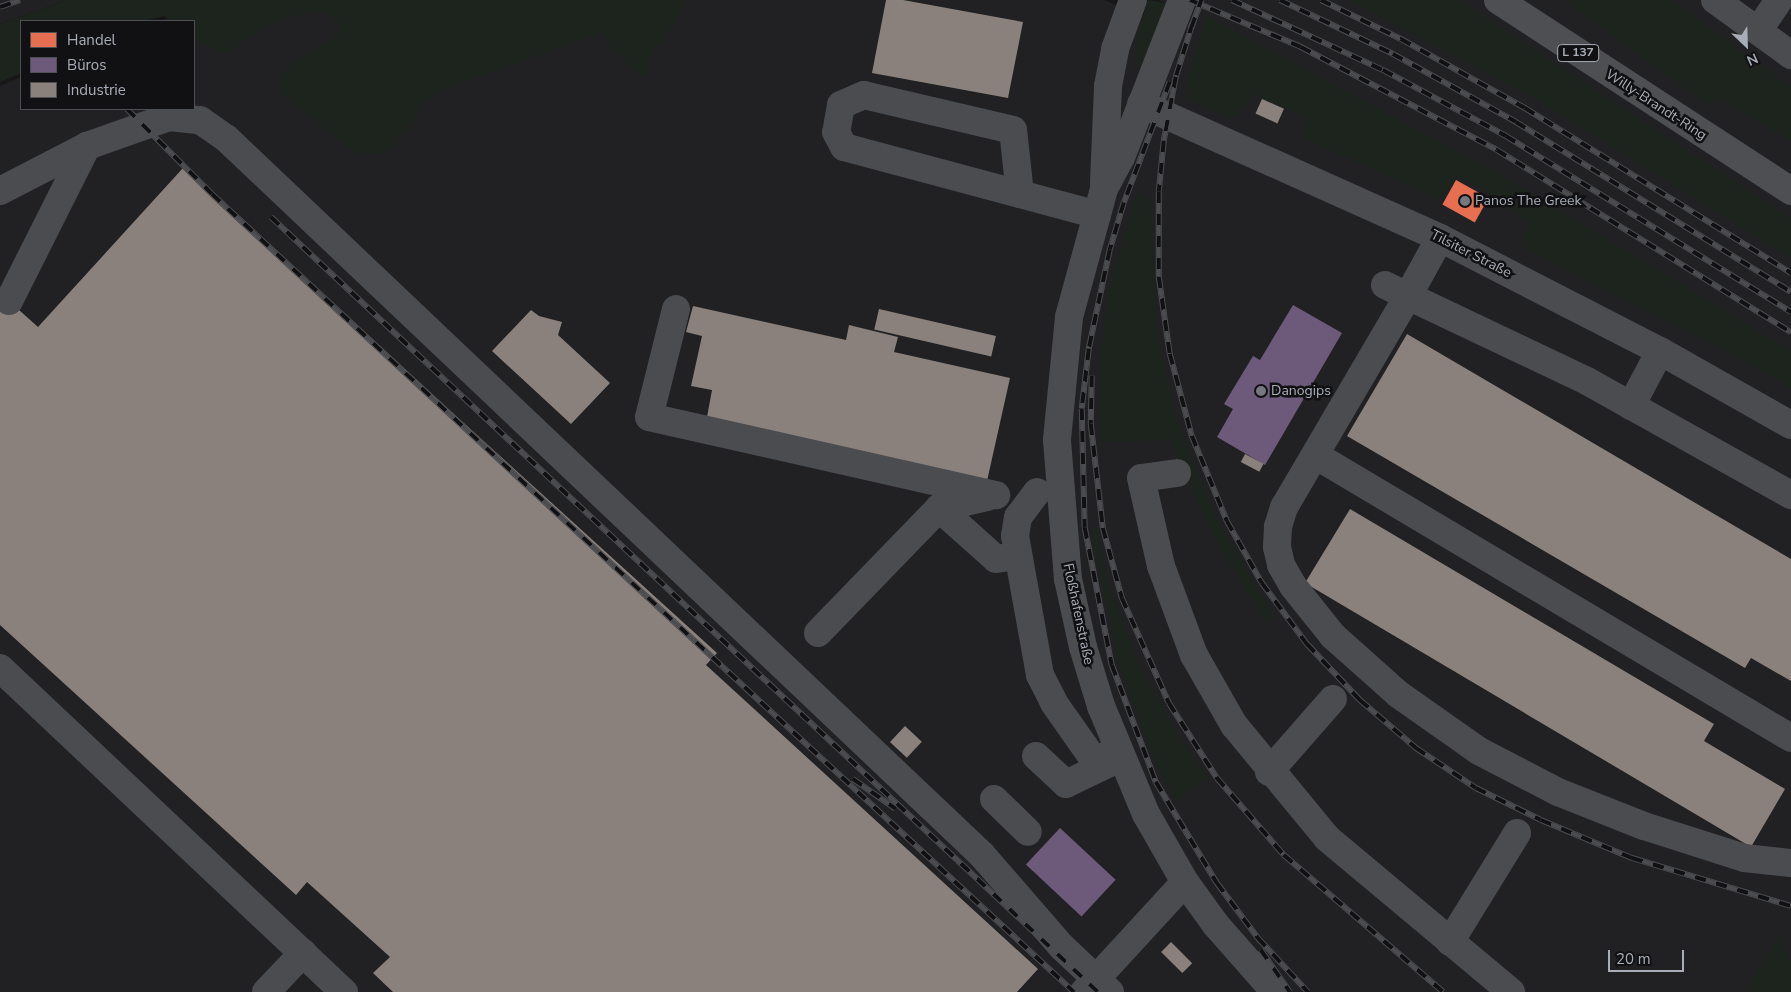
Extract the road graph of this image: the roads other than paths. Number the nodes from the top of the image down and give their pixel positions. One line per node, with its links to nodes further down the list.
1 (1134, 0): 8 (street, Floßhafenstraße); 10 (street, Floßhafenstraße)
2 (1182, 0): 8 (street, Floßhafenstraße)
3 (1498, 0): 12 (main road, Willy-Brandt-Ring / L 137)
4 (1715, 0): 6 (street)
5 (1779, 0): 6 (street)
6 (1758, 31): 7 (street)
7 (1791, 55)
8 (1141, 104): 10 (street, Floßhafenstraße); 15 (street, Tilsiter Straße)
9 (87, 146): 11 (street); 17 (street); 43 (street)
10 (1104, 188): 14 (street, Floßhafenstraße)
11 (0, 191)
12 (1791, 191)
13 (1020, 194): 13 (street); 14 (street)
14 (1097, 216): 24 (street, Floßhafenstraße)
15 (1440, 238): 16 (street); 19 (street, Tilsiter Straße)
16 (1397, 291): 20 (street); 22 (street)
17 (9, 301)
18 (676, 309): 25 (street)
19 (1660, 352): 20 (street); 21 (street, Tilsiter Straße)
20 (1631, 406): 26 (street)
21 (1791, 425)
22 (1315, 454): 32 (street); 39 (street)
23 (1177, 473): 35 (street)
24 (1049, 491): 25 (street); 28 (street); 33 (street, Floßhafenstraße)
25 (996, 495): 27 (street)
26 (1791, 495)
27 (939, 508): 28 (street); 29 (street)
28 (1018, 556): 33 (street)
29 (818, 633)
30 (0, 668): 42 (street)
31 (1333, 699): 35 (street)
32 (1791, 738)
33 (1119, 754): 34 (street); 40 (street, Floßhafenstraße)
34 (1036, 756)
35 (1269, 772): 41 (street)
36 (994, 798): 37 (street)
37 (1028, 832)
38 (1517, 833): 41 (street)
39 (1789, 857)
40 (1185, 882): 43 (street); 46 (street, Floßhafenstraße)
41 (1450, 942): 47 (street)
42 (302, 953): 44 (street); 45 (street)
43 (1097, 988)
44 (266, 992)
45 (344, 992)
46 (1275, 992)
47 (1510, 992)

